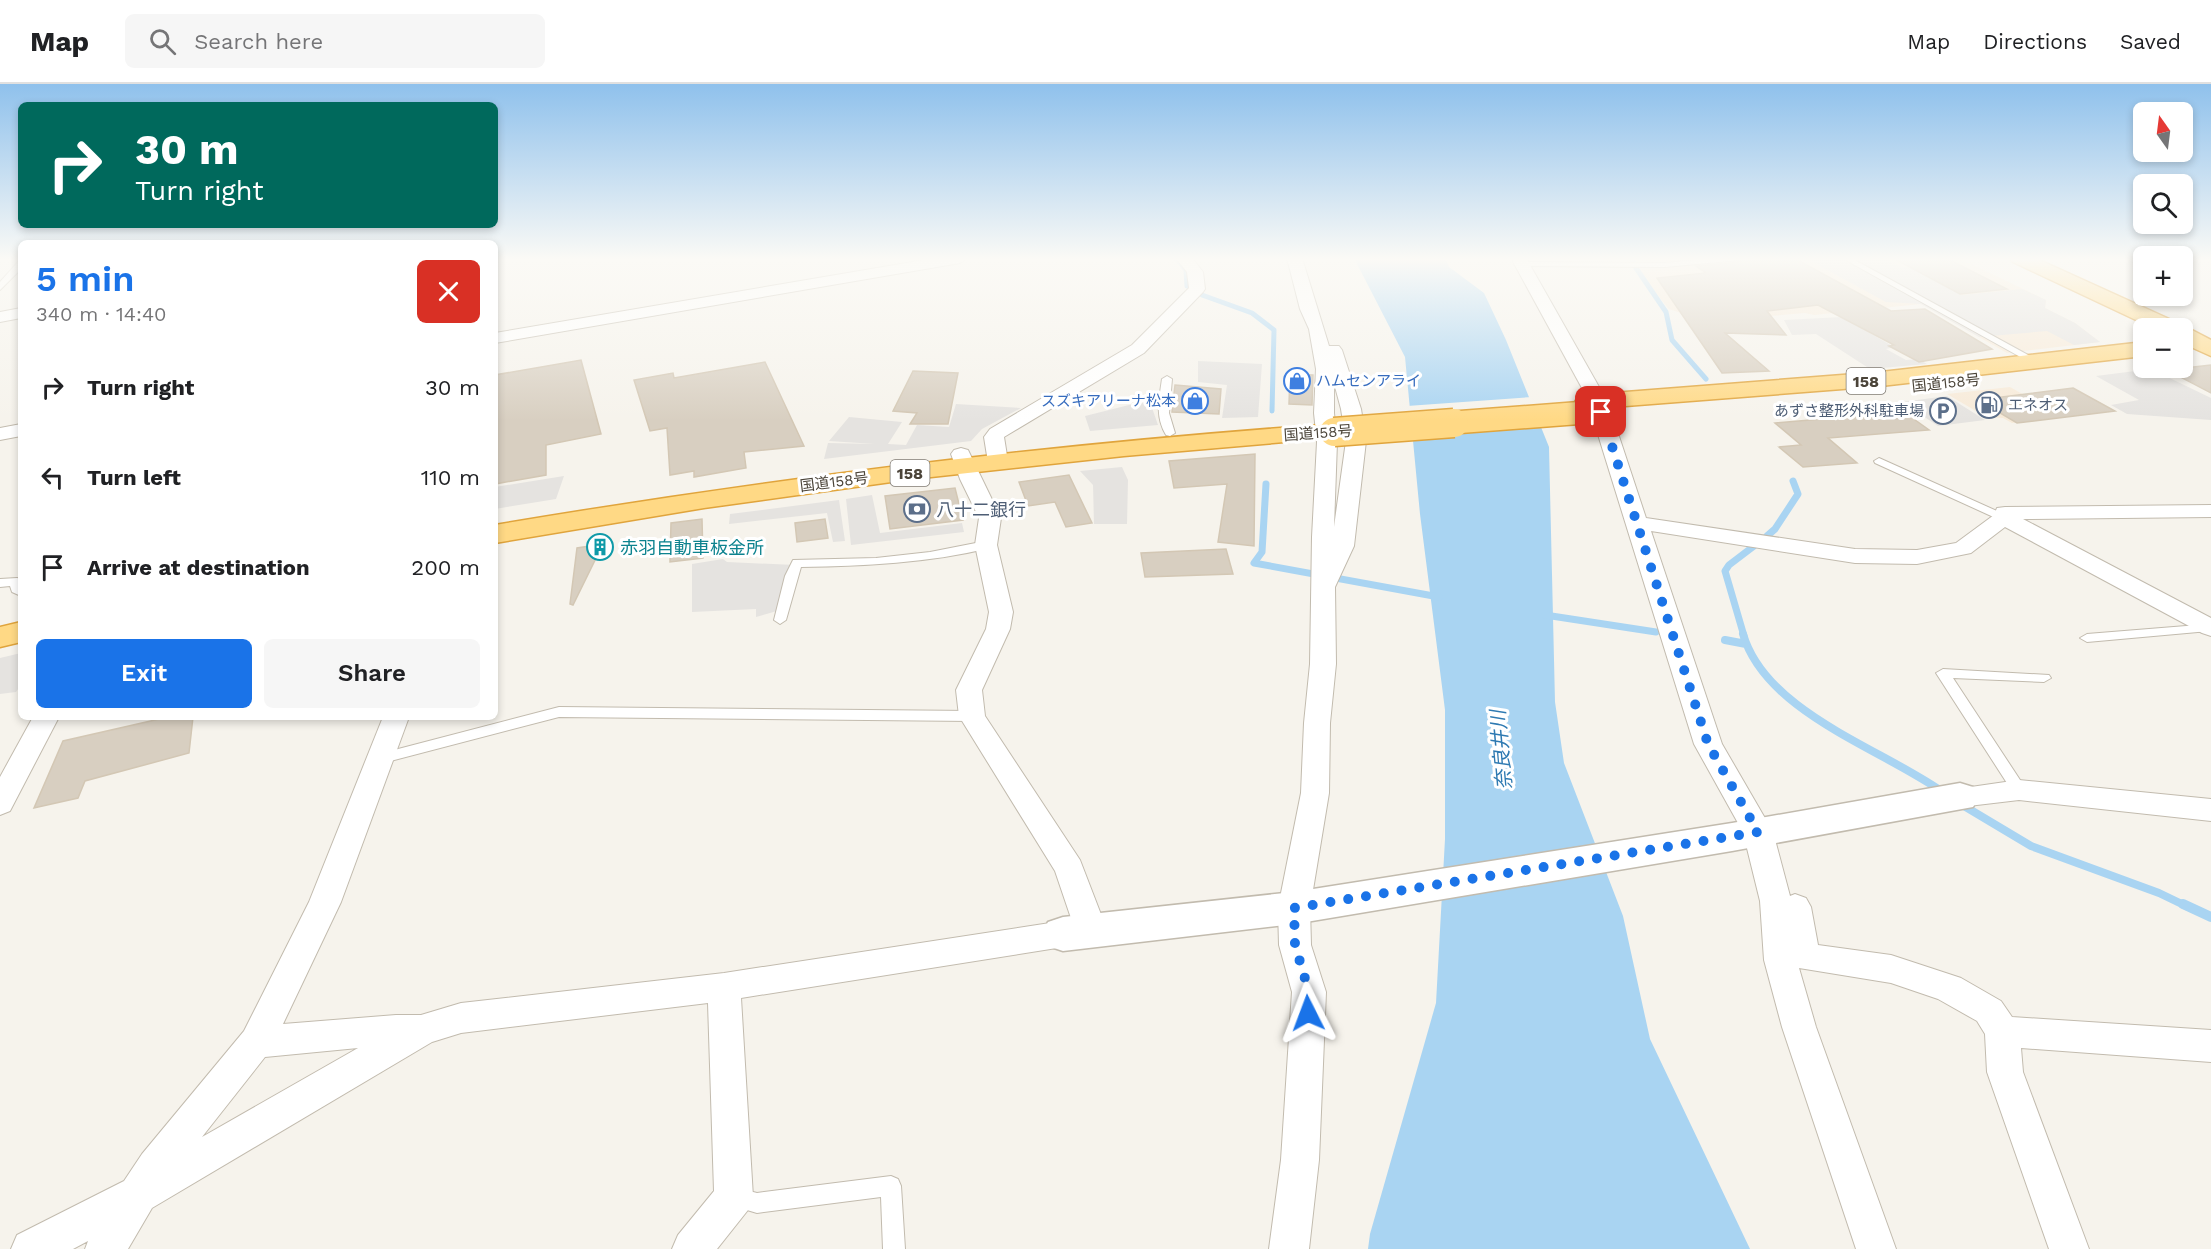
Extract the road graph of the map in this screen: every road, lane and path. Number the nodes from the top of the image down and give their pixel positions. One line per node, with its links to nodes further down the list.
1 (644, 312): 9 (street)
2 (1174, 312): 19 (street)
3 (1309, 312): 15 (street)
4 (1311, 312): 30 (street)
5 (1547, 312): 14 (street)
6 (1945, 312): 12 (lane)
7 (18, 314): 8 (street)
8 (0, 317)
9 (498, 337)
10 (2133, 350): 12 (highway, 国道158号 / 158)
11 (2133, 361): 14 (highway, 国道158号 / 158)
12 (2036, 362): 14 (highway, 国道158号 / 158)
13 (1167, 379): 18 (lane)
14 (1595, 407): 15 (highway, 国道158号 / 158, bridge); 25 (street)
15 (1330, 426): 18 (highway, 国道158号 / 158); 19 (highway, 国道158号 / 158); 30 (street)
16 (18, 431): 17 (street)
17 (0, 434)
18 (1170, 434): 19 (highway, 国道158号 / 158)
19 (996, 456): 20 (highway, 国道158号 / 158)
20 (963, 460): 24 (highway, 国道158号 / 158); 26 (highway, 国道158号 / 158); 27 (street)
21 (1878, 461): 23 (lane)
22 (2211, 511): 23 (street)
23 (2004, 518): 25 (street); 34 (street)
24 (498, 522)
25 (1638, 523): 47 (street)
26 (498, 533)
27 (986, 545): 32 (lane); 39 (street)
28 (0, 583): 29 (lane)
29 (18, 590)
30 (1323, 590): 49 (street)
31 (18, 618): 33 (highway)
32 (780, 620)
33 (0, 622)
34 (2210, 628): 37 (lane)
35 (18, 633): 36 (highway)
36 (0, 637)
37 (2087, 638)
38 (2044, 678): 43 (lane)
39 (972, 716): 42 (lane); 50 (street)
40 (44, 720): 45 (street)
41 (395, 720): 42 (street)
42 (379, 759): 54 (street)
43 (2019, 790): 44 (street); 46 (street)
44 (1960, 797): 47 (street)
45 (0, 804)
46 (2211, 810)
47 (1745, 834): 48 (street); 49 (street)
48 (1786, 904): 53 (street); 63 (street)
49 (1310, 906): 50 (street); 62 (street)
50 (1077, 932): 51 (street)
51 (724, 987): 52 (street); 57 (street)
52 (422, 1030): 54 (street); 56 (street)
53 (2002, 1031): 55 (street); 64 (street)
54 (256, 1042): 56 (street)
55 (2211, 1046)
56 (136, 1196): 58 (street); 59 (street)
57 (734, 1197): 60 (street); 61 (lane)
58 (31, 1249)
59 (105, 1249)
60 (692, 1249)
61 (894, 1249)
62 (1289, 1249)
63 (1876, 1249)
64 (2069, 1249)

